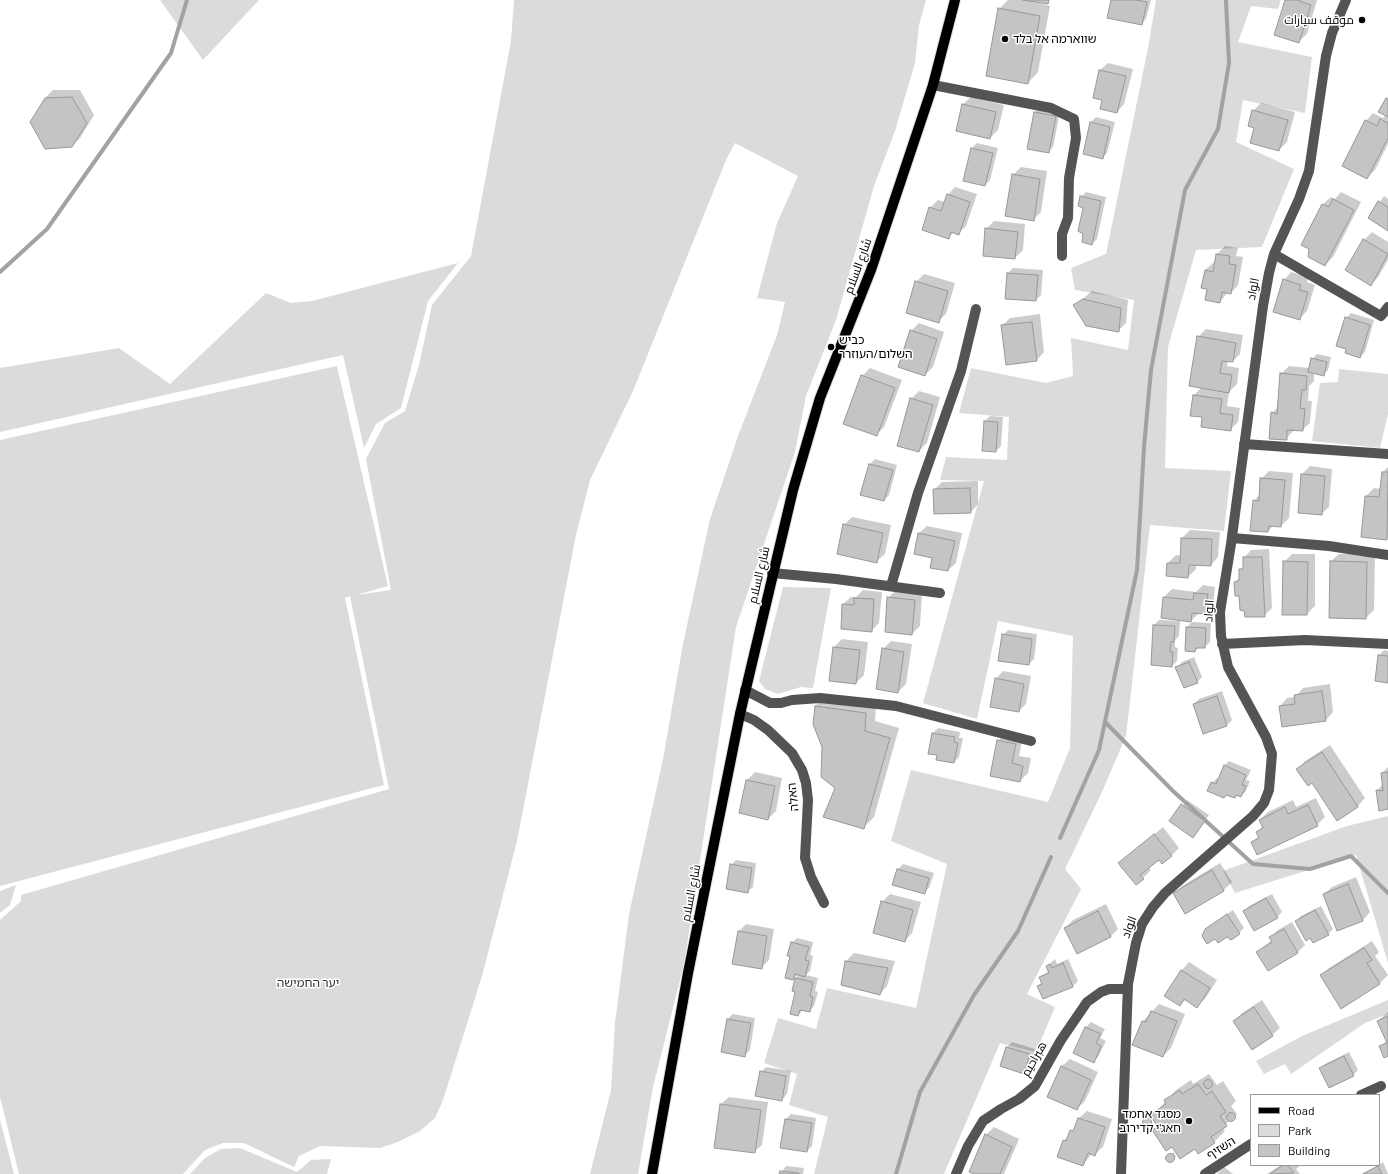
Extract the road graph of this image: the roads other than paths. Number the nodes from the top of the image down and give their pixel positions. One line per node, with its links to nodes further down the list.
1 (955, 0): 3 (main road, شارع السلام)
2 (1346, 0): 4 (street, الواد)
3 (933, 85): 5 (street); 12 (main road, شارع السلام)
4 (1274, 254): 6 (street); 8 (street, الواد)
5 (1062, 256)
6 (1388, 307)
7 (976, 309): 13 (street)
8 (1244, 444): 9 (street); 10 (street, الواد)
9 (1388, 454)
10 (1232, 538): 11 (street); 15 (street, الواد)
11 (1388, 555)
12 (772, 573): 13 (street); 17 (main road, شارع السلام)
13 (891, 586): 14 (street)
14 (940, 593)
15 (1222, 644): 16 (street); 21 (street, الواد)
16 (1388, 644)
17 (745, 690): 18 (main road, شارع السلام); 19 (street)
18 (740, 714): 20 (street, האלה); 25 (main road, شارع السلام)
19 (1031, 741)
20 (824, 903)
21 (1128, 989): 26 (street, هبراحيم); 27 (street, الواد)
22 (1381, 1086): 23 (street)
23 (1363, 1094)
24 (1250, 1145): 28 (street, השזיף)
25 (652, 1174)
26 (956, 1174)
27 (1121, 1174)
28 (1205, 1174)

